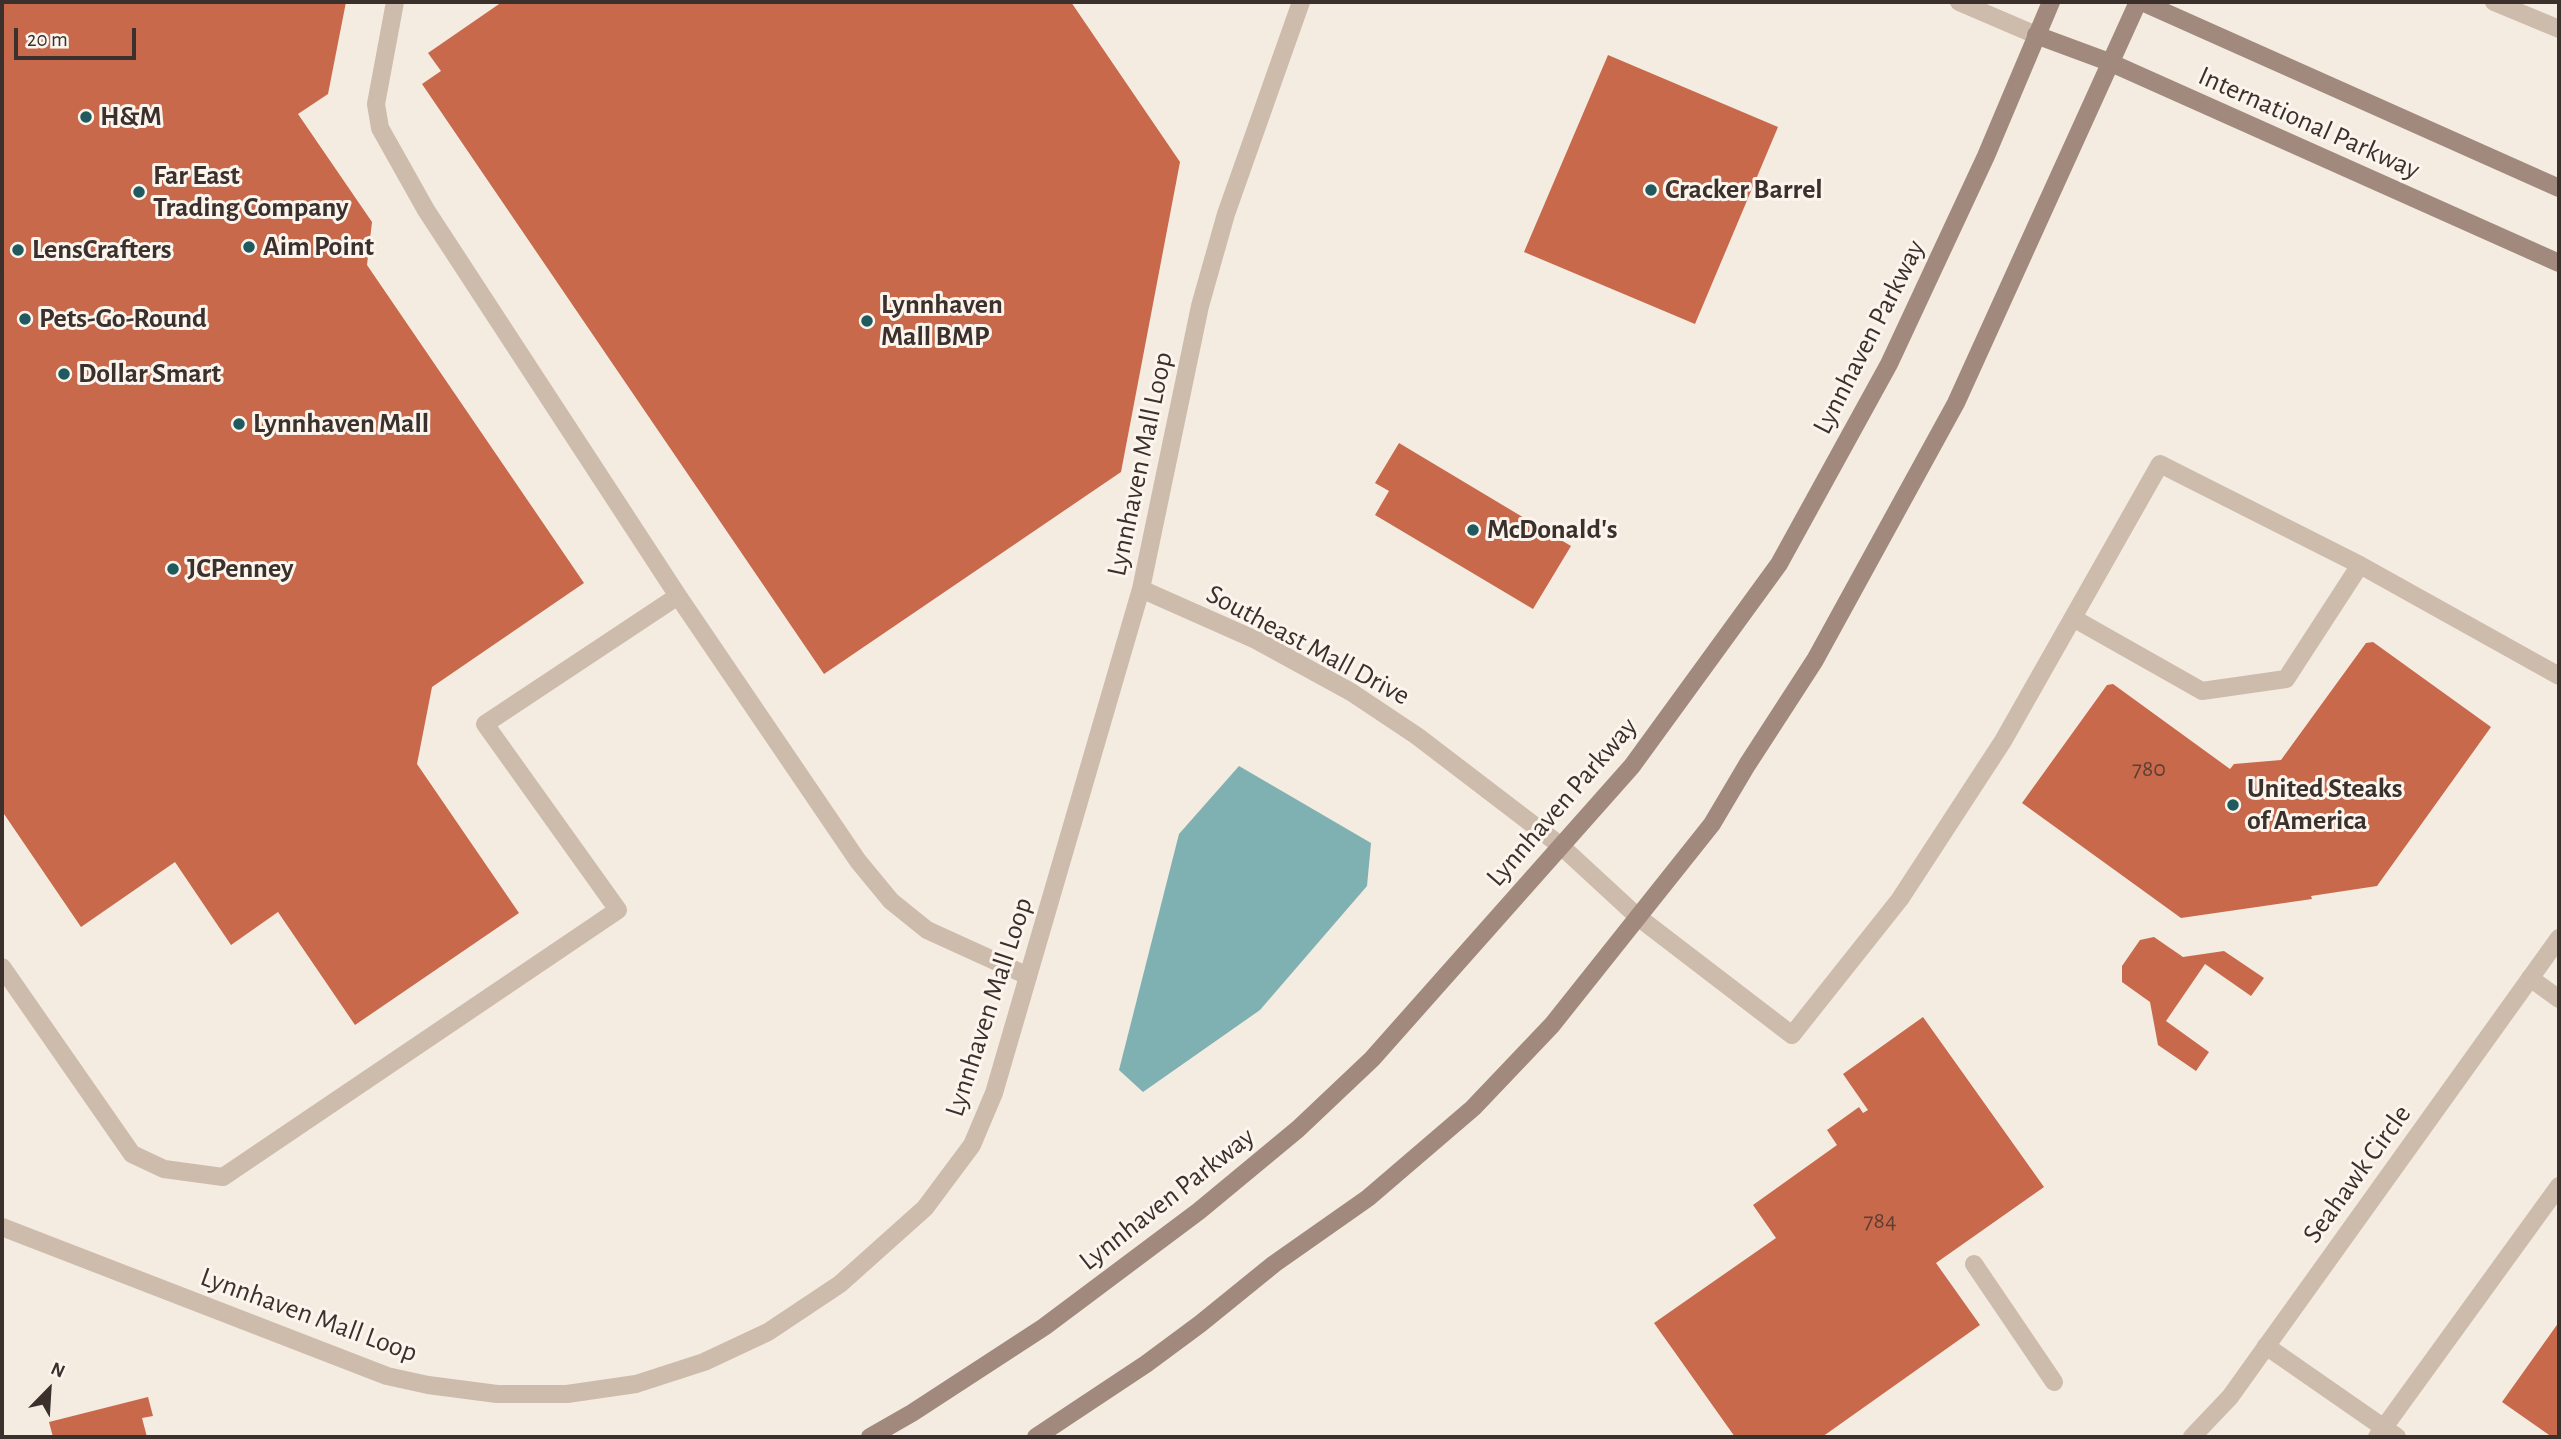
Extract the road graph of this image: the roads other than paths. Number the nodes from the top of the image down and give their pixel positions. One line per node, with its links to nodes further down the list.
1 (395, 2): 14 (street)
2 (1301, 2): 13 (street, Lynnhaven Mall Loop)
3 (1959, 2): 8 (street)
4 (2051, 2): 8 (main road, Lynnhaven Parkway)
5 (2140, 2): 9 (main road); 10 (main road, International Parkway)
6 (2494, 2): 7 (street)
7 (2559, 29)
8 (2036, 35): 9 (main road, International Parkway); 17 (main road, Lynnhaven Parkway)
9 (2109, 62): 11 (main road, International Parkway); 18 (main road)
10 (2559, 188)
11 (2559, 263)
12 (2360, 565): 15 (street); 15 (street); 16 (street)
13 (1141, 589): 17 (street, Southeast Mall Drive); 21 (street, Lynnhaven Mall Loop)
14 (678, 596): 20 (street); 21 (street)
15 (2073, 618): 18 (street, Southeast Mall Drive)
16 (2559, 676)
17 (1561, 846): 18 (street, Southeast Mall Drive); 30 (main road, Lynnhaven Parkway)
18 (1638, 917): 31 (main road)
19 (2559, 938): 22 (street, Seahawk Circle)
20 (2, 967)
21 (1028, 976): 25 (street, Lynnhaven Mall Loop)
22 (2530, 978): 23 (street); 27 (street, Seahawk Circle)
23 (2559, 999)
24 (2559, 1186): 29 (street)
25 (2, 1227)
26 (1974, 1264): 28 (street)
27 (2266, 1346): 29 (street); 32 (street, Seahawk Circle)
28 (2054, 1382)
29 (2386, 1434)
30 (870, 1437)
31 (1036, 1437)
32 (2192, 1437)

